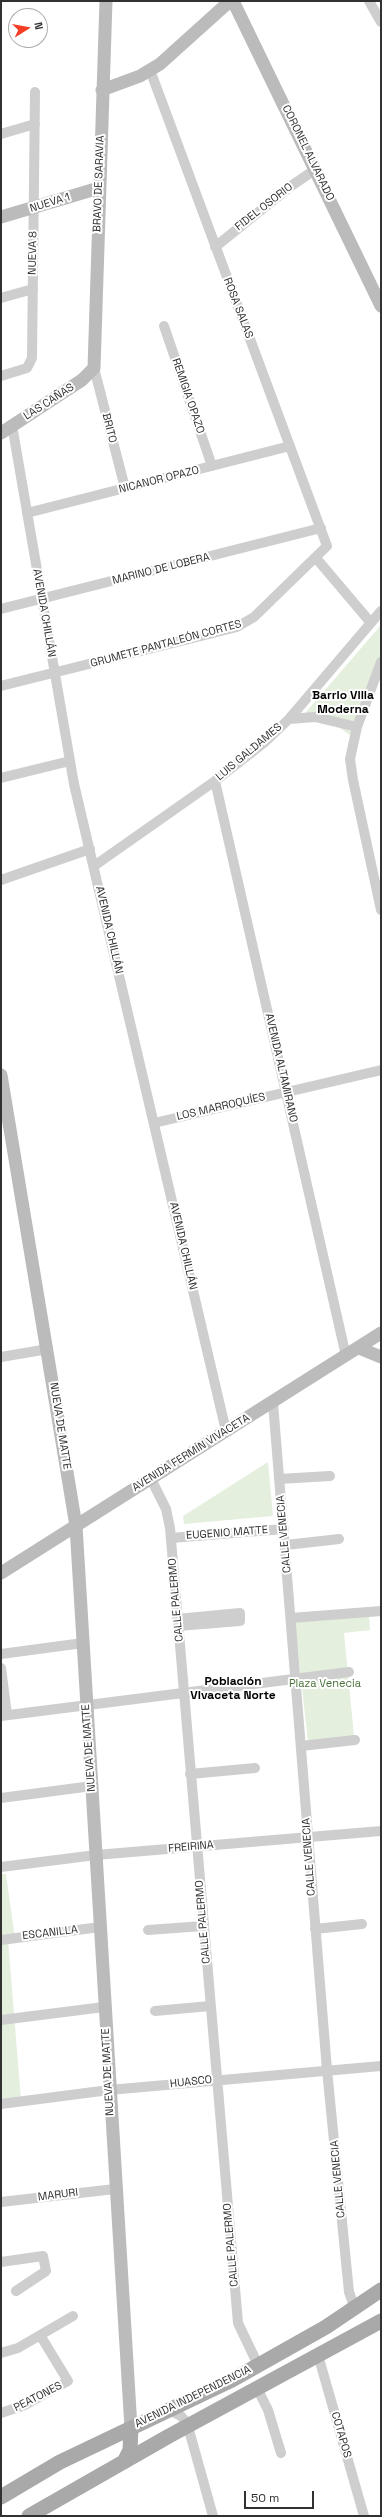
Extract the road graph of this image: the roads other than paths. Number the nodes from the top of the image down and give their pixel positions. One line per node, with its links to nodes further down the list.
1 (106, 1): 7 (street, BRAVO DE SARAVIA)
2 (230, 1): 6 (street)
3 (233, 1): 11 (street, CORONEL ALVARADO)
4 (375, 5): 5 (street)
5 (381, 22)
6 (150, 70): 7 (street); 15 (street, ROSA SALAS)
7 (102, 90): 12 (street, BRAVO DE SARAVIA)
8 (35, 92): 9 (street, NUEVA 8)
9 (35, 124): 10 (street); 13 (street, NUEVA 8)
10 (1, 134)
11 (316, 169): 15 (street, FIDEL OSORIO); 18 (street, CORONEL ALVARADO)
12 (99, 188): 13 (street, NUEVA 1); 20 (street, BRAVO DE SARAVIA)
13 (34, 207): 14 (street, NUEVA 1); 16 (street, NUEVA 8)
14 (1, 217)
15 (214, 247): 23 (street, ROSA SALAS)
16 (33, 288): 17 (street); 21 (street, NUEVA 8)
17 (1, 298)
18 (381, 306)
19 (164, 326): 24 (street, REMIGIA OPAZO)
20 (94, 368): 22 (street, LAS CAÑAS); 25 (street, BRITO)
21 (1, 376)
22 (6, 429): 26 (street, AVENIDA CHILLÁN)
23 (290, 446): 24 (street, NICANOR OPAZO); 27 (street, ROSA SALAS)
24 (212, 466): 25 (street, NICANOR OPAZO)
25 (125, 488): 26 (street, NICANOR OPAZO)
26 (27, 513): 30 (street, AVENIDA CHILLÁN)
27 (321, 528): 28 (street, ROSA SALAS); 30 (street, MARINO DE LOBERA)
28 (327, 546): 29 (street, GRUMETE PANTALEÓN CORTES)
29 (316, 558): 33 (street); 35 (street, GRUMETE PANTALEÓN CORTES)
30 (42, 599): 31 (street, MARINO DE LOBERA); 35 (street, AVENIDA CHILLÁN)
31 (1, 609)
32 (381, 611): 33 (street, LUIS GALDAMES)
33 (371, 623): 37 (street, LUIS GALDAMES)
34 (381, 662): 38 (street)
35 (54, 673): 36 (street, GRUMETE PANTALEÓN CORTES); 39 (street, AVENIDA CHILLÁN)
36 (1, 686)
37 (288, 719): 38 (street); 41 (street, LUIS GALDAMES)
38 (357, 727): 45 (street)
39 (70, 761): 40 (street); 42 (street, AVENIDA CHILLÁN)
40 (1, 778)
41 (216, 781): 43 (street, LUIS GALDAMES); 48 (street, AVENIDA ALTAMIRANO)
42 (90, 849): 43 (street, AVENIDA CHILLÁN); 44 (street)
43 (94, 866): 50 (street, AVENIDA CHILLÁN)
44 (1, 880)
45 (381, 910)
46 (381, 1070): 48 (street, LOS MARROQUÍES)
47 (1, 1075): 49 (street, NUEVA DE MATTE)
48 (286, 1092): 50 (street, LOS MARROQUÍES); 54 (street, AVENIDA ALTAMIRANO)
49 (4, 1110): 53 (street, NUEVA DE MATTE)
50 (154, 1123): 58 (street, AVENIDA CHILLÁN)
51 (381, 1333): 52 (street, AVENIDA FERMÍN VIVACETA)
52 (359, 1348): 54 (street, AVENIDA FERMÍN VIVACETA); 56 (street)
53 (48, 1349): 55 (street); 62 (street, NUEVA DE MATTE)
54 (346, 1356): 57 (street, AVENIDA FERMÍN VIVACETA)
55 (1, 1357)
56 (381, 1357)
57 (273, 1403): 58 (street, AVENIDA FERMÍN VIVACETA); 61 (street, CALLE VENECIA)
58 (226, 1431): 60 (street, AVENIDA FERMÍN VIVACETA)
59 (330, 1476): 61 (street)
60 (151, 1479): 62 (street, AVENIDA FERMÍN VIVACETA); 64 (street, CALLE PALERMO)
61 (279, 1480): 63 (street, CALLE VENECIA)
62 (76, 1526): 67 (street, AVENIDA FERMÍN VIVACETA); 72 (street, NUEVA DE MATTE)
63 (284, 1529): 64 (street, EUGENIO MATTE); 66 (street, CALLE VENECIA)
64 (170, 1538): 71 (street, CALLE PALERMO)
65 (339, 1540): 66 (street)
66 (286, 1545): 69 (street, CALLE VENECIA)
67 (1, 1573)
68 (381, 1611): 69 (street)
69 (291, 1618): 76 (street, CALLE VENECIA)
70 (212, 1619): 71 (street)
71 (178, 1623): 77 (street, CALLE PALERMO)
72 (83, 1643): 73 (street); 78 (street, NUEVA DE MATTE)
73 (1, 1654)
74 (1, 1668): 79 (street)
75 (349, 1672): 76 (street)
76 (296, 1677): 77 (street); 81 (street, CALLE VENECIA)
77 (183, 1692): 78 (street); 83 (street, CALLE PALERMO)
78 (86, 1705): 79 (street); 84 (street, NUEVA DE MATTE)
79 (4, 1716)
80 (355, 1740): 81 (street)
81 (301, 1746): 87 (street, CALLE VENECIA)
82 (255, 1768): 83 (street)
83 (190, 1774): 88 (street, CALLE PALERMO)
84 (92, 1786): 85 (street); 89 (street, NUEVA DE MATTE)
85 (1, 1798)
86 (381, 1831): 87 (street, FREIRINA)
87 (308, 1837): 88 (street, FREIRINA); 94 (street, CALLE VENECIA)
88 (196, 1847): 89 (street, FREIRINA); 92 (street, CALLE PALERMO)
89 (96, 1855): 90 (street, FREIRINA); 93 (street, NUEVA DE MATTE)
90 (1, 1867)
91 (362, 1924): 94 (street)
92 (203, 1926): 95 (street); 97 (street, CALLE PALERMO)
93 (100, 1927): 96 (street, ESCANILLA); 98 (street, NUEVA DE MATTE)
94 (315, 1929): 102 (street, CALLE VENECIA)
95 (148, 1930)
96 (1, 1940)
97 (210, 2006): 99 (street); 103 (street, CALLE PALERMO)
98 (104, 2007): 100 (street); 104 (street, NUEVA DE MATTE)
99 (155, 2011)
100 (1, 2020)
101 (381, 2066): 102 (street, HUASCO)
102 (328, 2070): 103 (street, HUASCO); 111 (street, CALLE VENECIA)
103 (217, 2080): 104 (street, HUASCO); 117 (street, CALLE PALERMO)
104 (109, 2090): 105 (street, HUASCO); 106 (street, NUEVA DE MATTE)
105 (1, 2104)
106 (115, 2188): 107 (street, MARURI); 122 (street, NUEVA DE MATTE)
107 (1, 2202)
108 (1, 2262): 110 (street)
109 (381, 2290): 111 (main road, AVENIDA INDEPENDENCIA)
110 (16, 2291)
111 (355, 2309): 117 (main road, AVENIDA INDEPENDENCIA)
112 (73, 2316): 114 (street)
113 (381, 2321): 116 (main road, AVENIDA INDEPENDENCIA)
114 (40, 2335): 115 (street); 120 (street, PEATONES)
115 (1, 2353)
116 (318, 2355): 118 (main road, AVENIDA INDEPENDENCIA); 128 (street, COTAPOS)
117 (258, 2365): 119 (main road, AVENIDA INDEPENDENCIA)
118 (257, 2388): 121 (main road, AVENIDA INDEPENDENCIA); 123 (street)
119 (170, 2410): 121 (street); 122 (main road, AVENIDA INDEPENDENCIA)
120 (1, 2413)
121 (188, 2426): 124 (main road, AVENIDA INDEPENDENCIA); 127 (street)
122 (131, 2428): 124 (main road); 125 (main road, AVENIDA INDEPENDENCIA)
123 (280, 2453)
124 (124, 2462): 126 (main road, AVENIDA INDEPENDENCIA)
125 (1, 2497)
126 (30, 2516)
127 (213, 2516)
128 (364, 2516)

